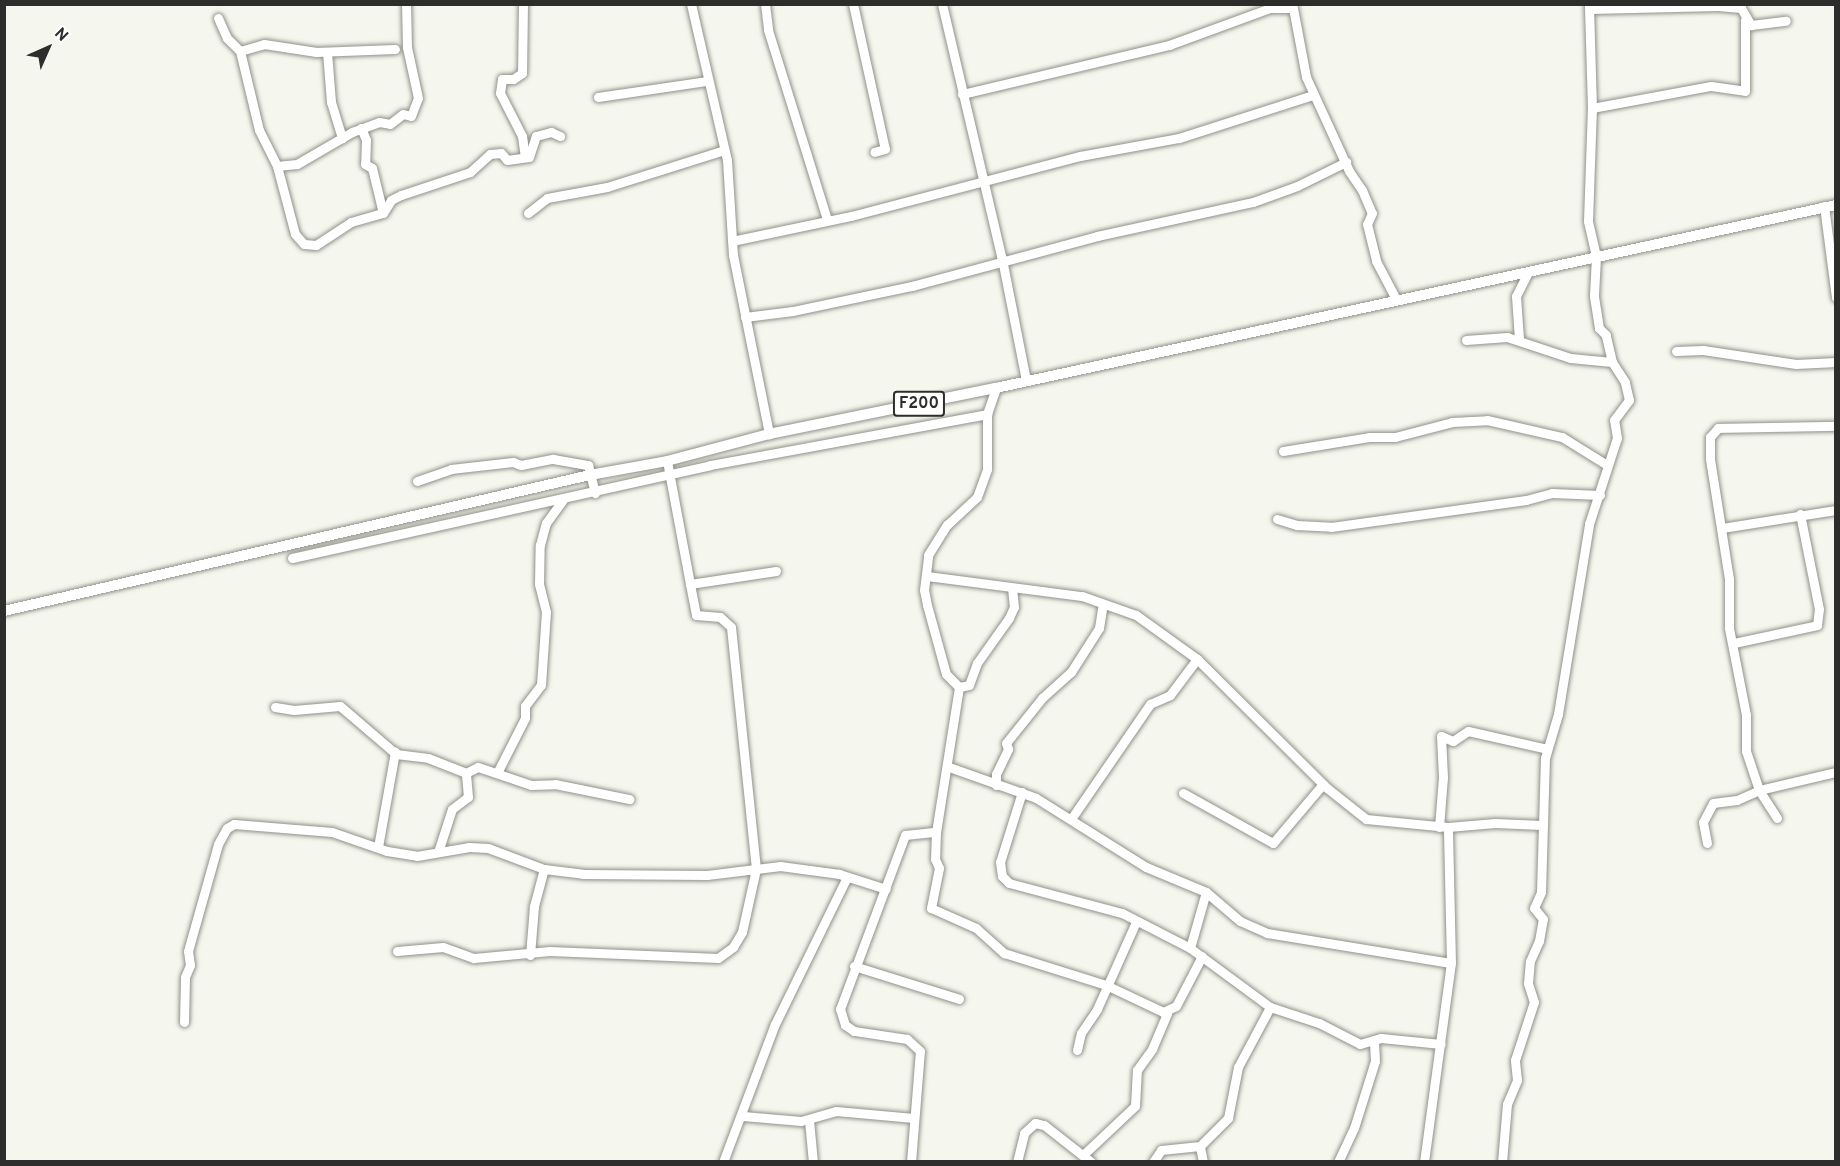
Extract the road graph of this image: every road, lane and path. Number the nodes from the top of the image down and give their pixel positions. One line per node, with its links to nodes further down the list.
1 (406, 4): 21 (street)
2 (523, 4): 20 (street)
3 (691, 4): 15 (street)
4 (765, 4): 34 (street)
5 (853, 4): 26 (street)
6 (942, 4): 16 (street)
7 (1742, 6): 8 (street); 10 (street)
8 (1589, 7): 19 (street)
9 (218, 18): 13 (street)
10 (1746, 20): 11 (street); 19 (street)
11 (1786, 21)
12 (395, 49): 14 (street)
13 (240, 51): 14 (street); 29 (street)
14 (327, 52): 24 (street)
15 (706, 81): 18 (street); 25 (street)
16 (962, 94): 17 (street); 30 (street)
17 (1313, 95): 28 (street); 30 (street)
18 (598, 97)
19 (1592, 108): 36 (street)
20 (514, 123): 22 (street); 27 (street)
21 (361, 129): 24 (street); 32 (street)
22 (536, 136): 23 (street); 27 (street)
23 (560, 136)
24 (342, 138): 29 (street)
25 (724, 150): 33 (street); 35 (street)
26 (874, 152)
27 (525, 157): 32 (street)
28 (1346, 162): 37 (street); 40 (street)
29 (277, 166): 32 (street)
30 (984, 181): 34 (street); 37 (street)
31 (1830, 205): 36 (main road, F200); 39 (street)
32 (383, 213)
33 (528, 213)
34 (827, 220): 35 (street)
35 (732, 241): 41 (street)
36 (1596, 256): 38 (main road, F200); 45 (street)
37 (1002, 259): 41 (street); 47 (street)
38 (1529, 271): 40 (main road, F200); 42 (street)
39 (1836, 297)
40 (1396, 299): 47 (main road, F200)
41 (745, 317): 51 (street)
42 (1520, 339): 43 (street); 45 (street)
43 (1466, 340)
44 (1676, 351): 46 (street)
45 (1612, 362): 54 (street)
46 (1836, 362)
47 (1026, 380): 48 (main road, F200)
48 (996, 388): 49 (street); 51 (main road, F200)
49 (987, 414): 56 (street); 67 (street)
50 (1836, 426): 64 (street)
51 (770, 434): 53 (main road, F200)
52 (1282, 451): 54 (street)
53 (667, 461): 55 (main road, F200); 56 (street)
54 (1607, 465): 59 (street)
55 (590, 475): 57 (street); 58 (street); 71 (main road, F200)
56 (668, 476): 58 (street); 68 (street)
57 (417, 481)
58 (595, 493): 60 (street)
59 (1600, 495): 63 (street); 76 (street)
60 (563, 500): 65 (street); 79 (street)
61 (1836, 510): 62 (street)
62 (1800, 514): 64 (street); 72 (street)
63 (1277, 519)
64 (1722, 528): 72 (street)
65 (292, 558)
66 (776, 571): 68 (street)
67 (927, 576): 69 (street); 74 (street)
68 (690, 584): 97 (street)
69 (1012, 589): 70 (street); 74 (street)
70 (1103, 604): 73 (street); 83 (street)
71 (4, 611)
72 (1734, 643): 84 (street)
73 (1197, 659): 82 (street); 89 (street)
74 (960, 687): 78 (street)
75 (275, 707): 77 (street)
76 (1547, 749): 90 (street); 91 (street)
77 (395, 752): 81 (street); 94 (street)
78 (949, 767): 83 (street); 92 (street)
79 (498, 771): 81 (street); 87 (street)
80 (1836, 772): 84 (street)
81 (466, 773): 95 (street)
82 (1323, 784): 86 (street); 91 (street)
83 (996, 785): 85 (street)
84 (1759, 790): 88 (street); 93 (street)
85 (1022, 792): 89 (street); 101 (street)
86 (1183, 794)
87 (629, 799)
88 (1777, 818)
89 (1071, 819): 100 (street)
90 (1542, 825): 91 (street); 129 (street)
91 (1444, 827): 106 (street)
92 (936, 832): 99 (street); 108 (street)
93 (1707, 843)
94 (378, 847): 95 (street); 112 (street)
95 (438, 852): 96 (street)
96 (544, 869): 97 (street); 104 (street)
97 (756, 869): 98 (street); 104 (street)
98 (846, 879): 99 (street); 116 (street)
99 (886, 889): 107 (street)
100 (1206, 892): 102 (street); 106 (street)
101 (1136, 922): 102 (street); 108 (street)
102 (1190, 948): 105 (street)
103 (397, 951): 104 (street)
104 (530, 955)
105 (1202, 956): 110 (street); 111 (street)
106 (1451, 963): 114 (street)
107 (854, 966): 109 (street); 117 (street)
108 (1106, 985): 111 (street); 115 (street)
109 (959, 999)
110 (1270, 1007): 113 (street); 119 (street)
111 (1167, 1013): 120 (street)
112 (184, 1022)
113 (1374, 1042): 114 (street); 127 (street)
114 (1441, 1044): 128 (street)
115 (1077, 1050)
116 (743, 1116): 118 (street); 121 (street)
117 (914, 1118): 118 (street); 123 (street)
118 (810, 1120): 122 (street)
119 (1200, 1146): 125 (street); 126 (street)
120 (1087, 1158): 124 (street)
121 (723, 1161)
122 (813, 1161)
123 (910, 1161)
124 (1017, 1161)
125 (1153, 1161)
126 (1203, 1161)
127 (1338, 1161)
128 (1424, 1161)
129 (1502, 1161)

